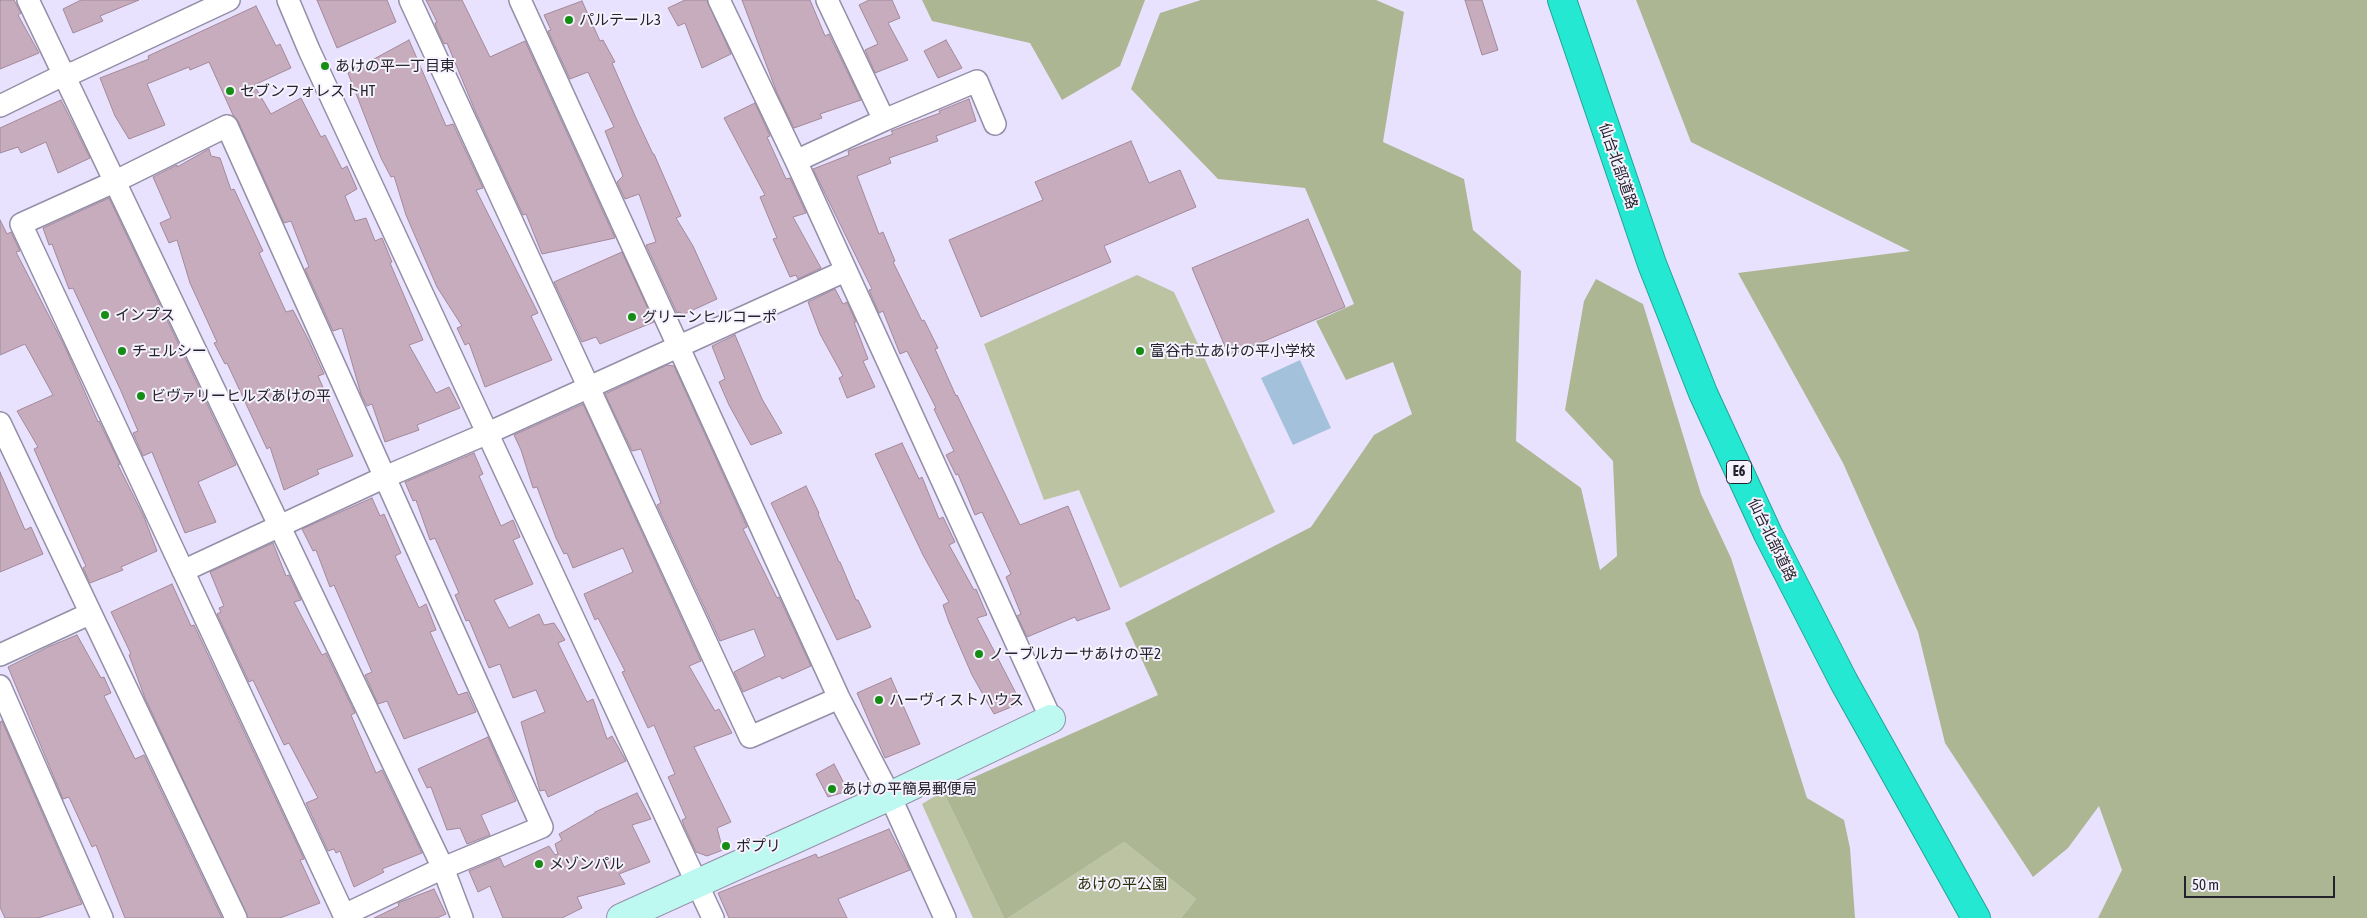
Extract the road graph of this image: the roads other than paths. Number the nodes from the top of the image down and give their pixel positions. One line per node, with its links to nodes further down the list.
1 (28, 0): 9 (street)
2 (229, 0): 9 (street)
3 (288, 0): 19 (street)
4 (410, 0): 17 (street)
5 (520, 0): 16 (street)
6 (719, 0): 13 (street)
7 (827, 0): 11 (street)
8 (1562, 0): 37 (highway, 仙台北部道路 / E6)
9 (63, 75): 10 (street); 14 (street)
10 (0, 106)
11 (884, 120): 12 (street); 13 (street)
12 (995, 124)
13 (796, 161): 15 (street)
14 (114, 182): 20 (street); 21 (street); 22 (street)
15 (845, 271): 16 (street); 27 (street)
16 (678, 346): 17 (street); 26 (street)
17 (588, 386): 19 (street); 26 (street)
18 (0, 423): 23 (street)
19 (488, 433): 20 (street); 30 (street)
20 (385, 477): 21 (street); 29 (street)
21 (279, 525): 22 (street); 29 (street)
22 (183, 571): 29 (street)
23 (89, 614): 24 (street); 32 (street)
24 (0, 655)
25 (0, 686): 31 (street)
26 (839, 698): 28 (street)
27 (1051, 720): 28 (street)
28 (890, 796): 30 (street); 36 (street)
29 (443, 868): 33 (street)
30 (697, 882): 34 (street); 35 (street)
31 (102, 918)
32 (236, 918)
33 (462, 918)
34 (621, 918)
35 (713, 918)
36 (945, 918)
37 (1976, 918)

